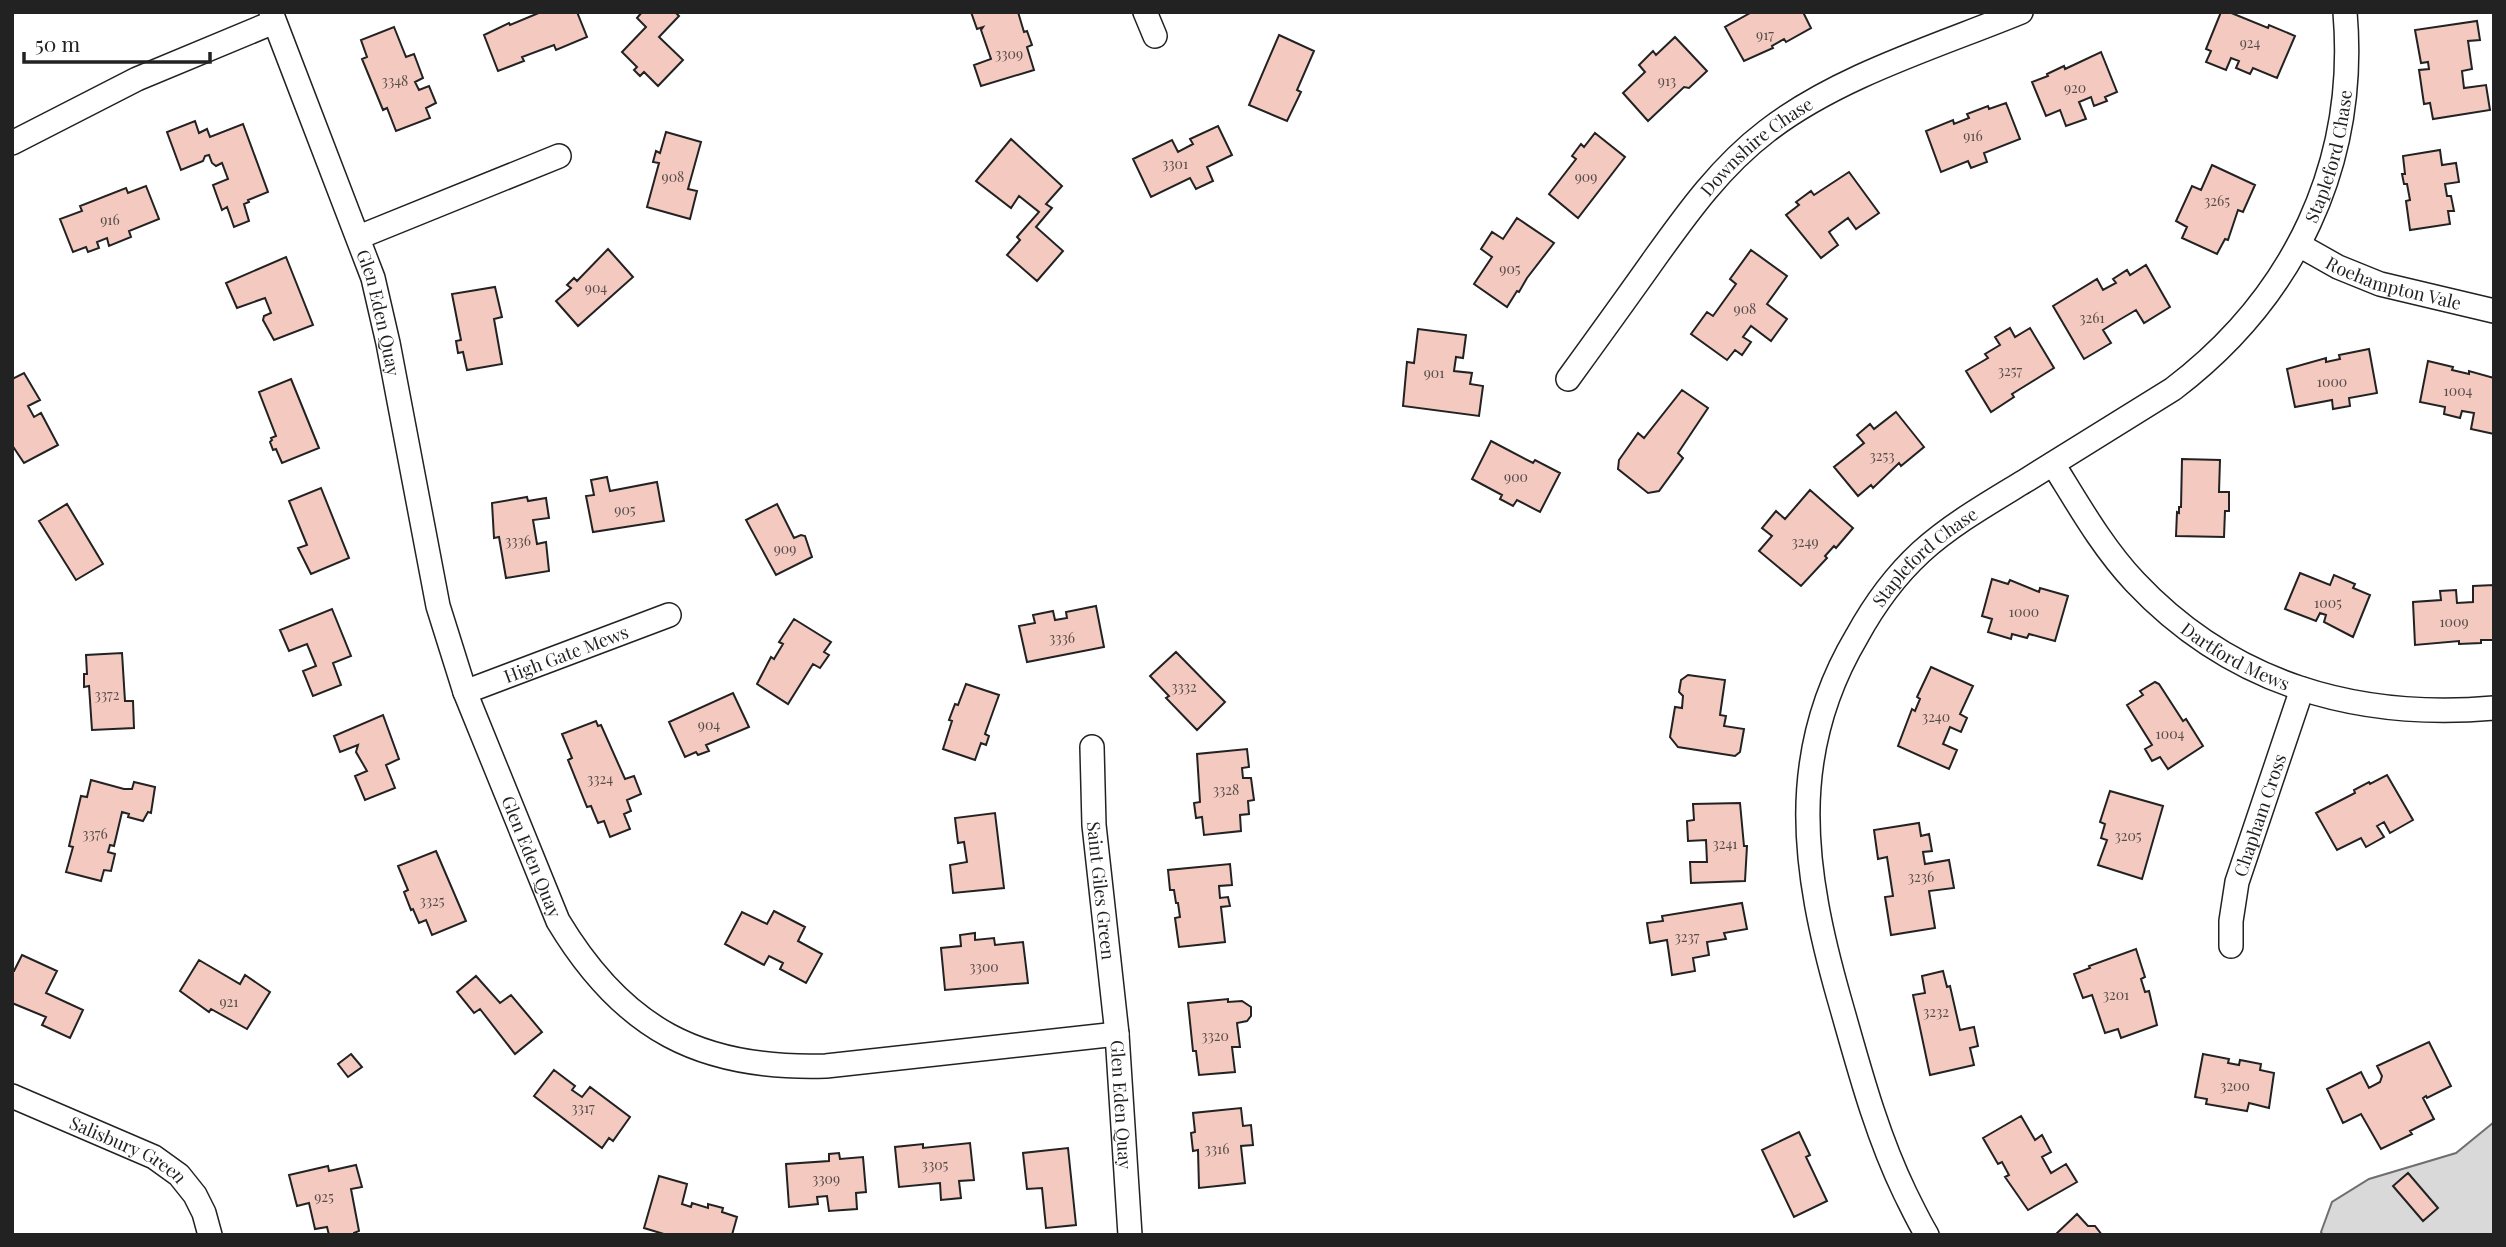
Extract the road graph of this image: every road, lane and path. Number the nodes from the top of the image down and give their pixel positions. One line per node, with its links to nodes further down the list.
1 (1145, 12): 5 (street)
2 (2021, 12): 11 (street, Downshire Chase)
3 (2345, 12): 9 (street, Stapleford Chase)
4 (273, 17): 6 (street); 8 (street, Glen Eden Quay)
5 (1155, 36)
6 (12, 142)
7 (559, 156): 8 (street)
8 (359, 237): 15 (street, Glen Eden Quay)
9 (2299, 245): 10 (street, Roehampton Vale); 12 (street, Stapleford Chase)
10 (2494, 311)
11 (1568, 379)
12 (2053, 464): 14 (street, Dartford Mews); 23 (street, Stapleford Chase)
13 (669, 615): 15 (street, High Gate Mews)
14 (2302, 689): 16 (street, Dartford Mews); 18 (street, Chapham Cross)
15 (465, 692): 19 (street, Glen Eden Quay)
16 (2494, 708)
17 (1092, 747): 19 (street, Saint Giles Green)
18 (2231, 946)
19 (1116, 1034): 22 (street, Glen Eden Quay)
20 (12, 1096): 21 (street, Salisbury Green)
21 (210, 1235)
22 (1130, 1235)
23 (1927, 1235)

